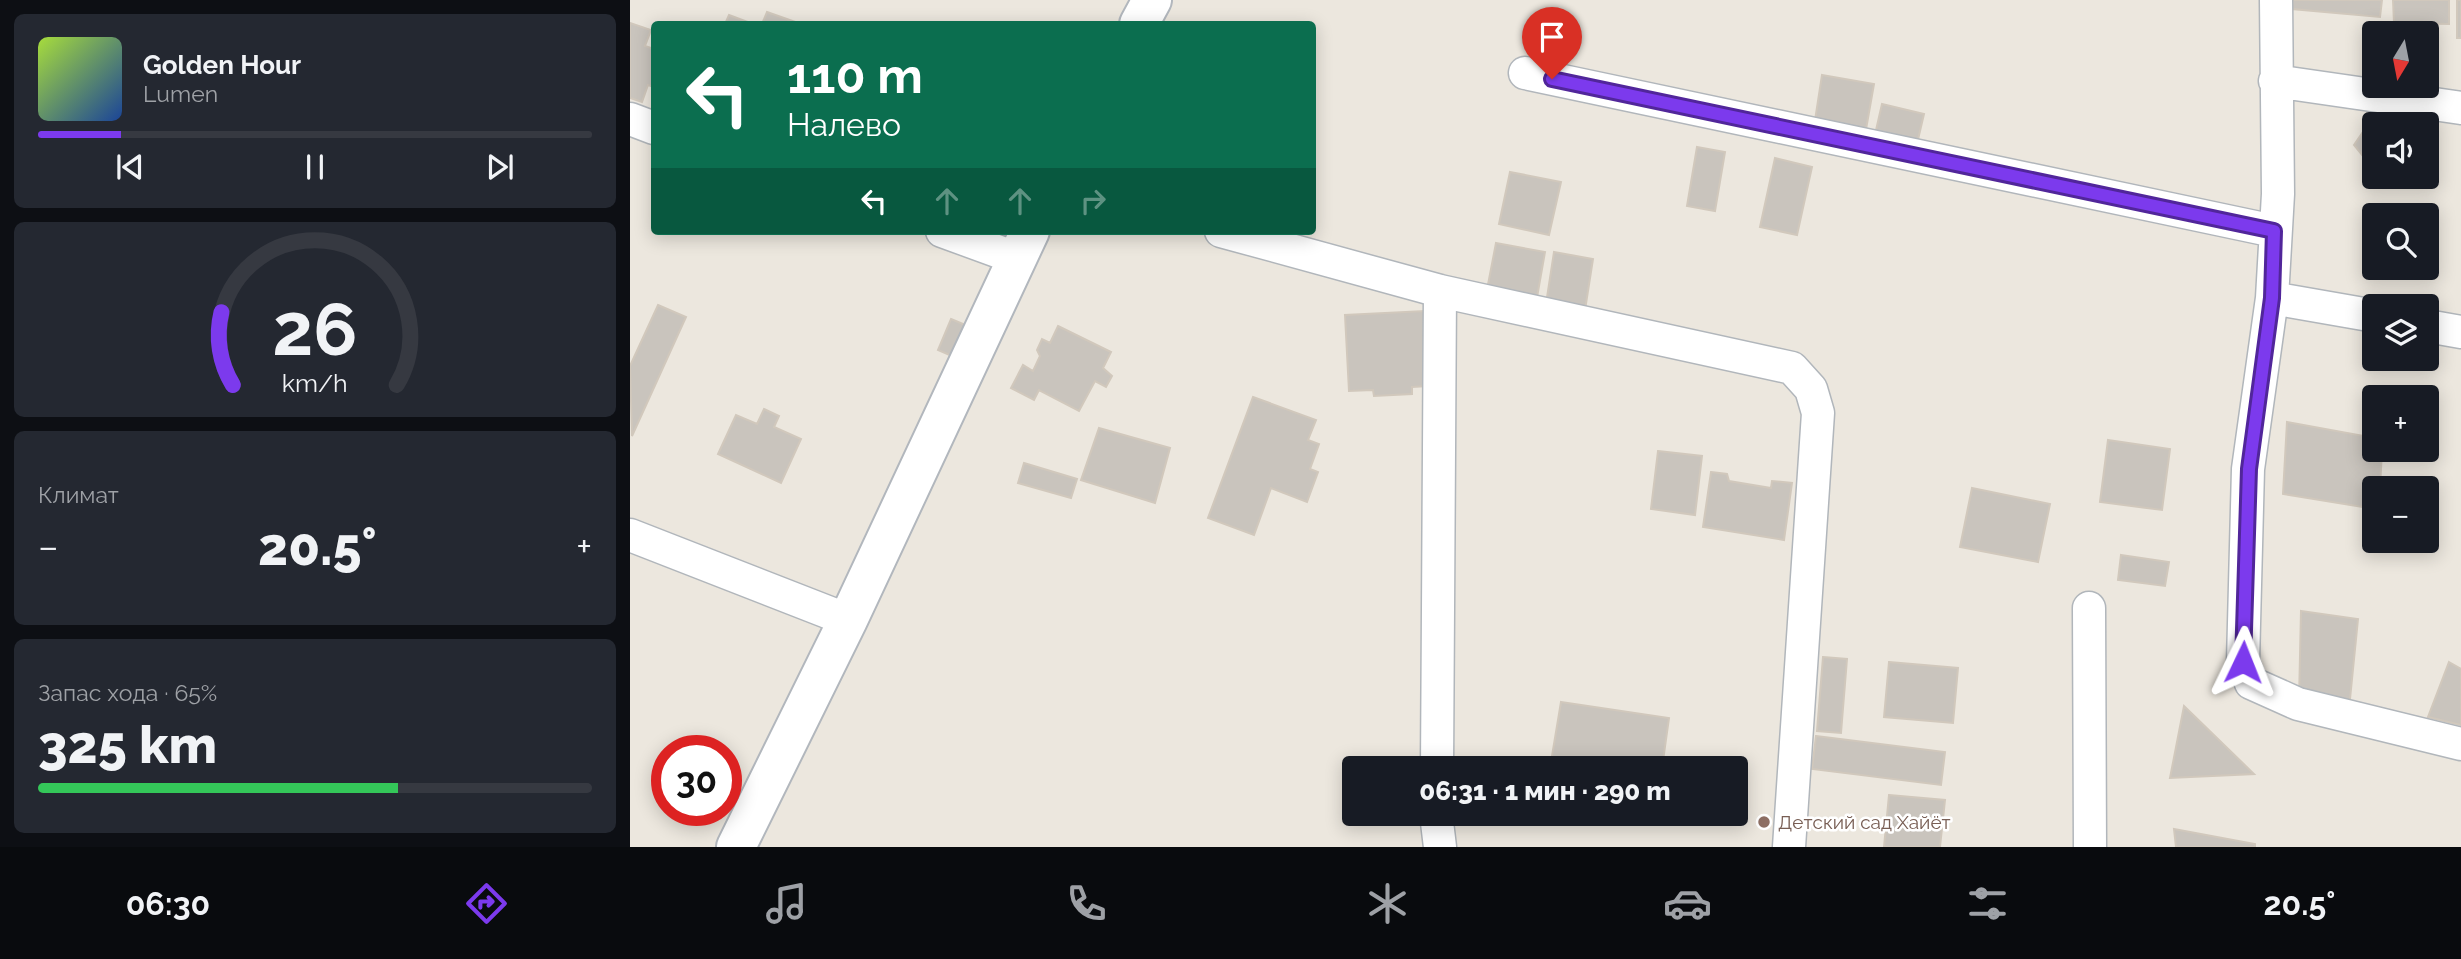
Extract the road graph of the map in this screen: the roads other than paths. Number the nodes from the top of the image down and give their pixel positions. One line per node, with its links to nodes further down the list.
1 (1152, 0): 3 (street)
2 (2276, 0): 5 (street)
3 (1141, 21)
4 (1525, 73): 9 (street)
5 (2275, 81): 6 (street); 9 (street)
6 (2461, 108)
7 (630, 119): 8 (street)
8 (651, 127)
9 (2274, 231): 14 (street)
10 (967, 235): 12 (street)
11 (1235, 235): 13 (street)
12 (1023, 244): 20 (street)
13 (1440, 291): 22 (street); 26 (street)
14 (2272, 298): 15 (street); 21 (street)
15 (2362, 314)
16 (2439, 328): 17 (street)
17 (2461, 332)
18 (630, 536): 20 (street)
19 (2089, 608): 27 (street)
20 (848, 620): 24 (street)
21 (2461, 744)
22 (1437, 756)
23 (1437, 826): 25 (street)
24 (736, 847)
25 (1440, 847)
26 (1789, 847)
27 (2090, 847)

